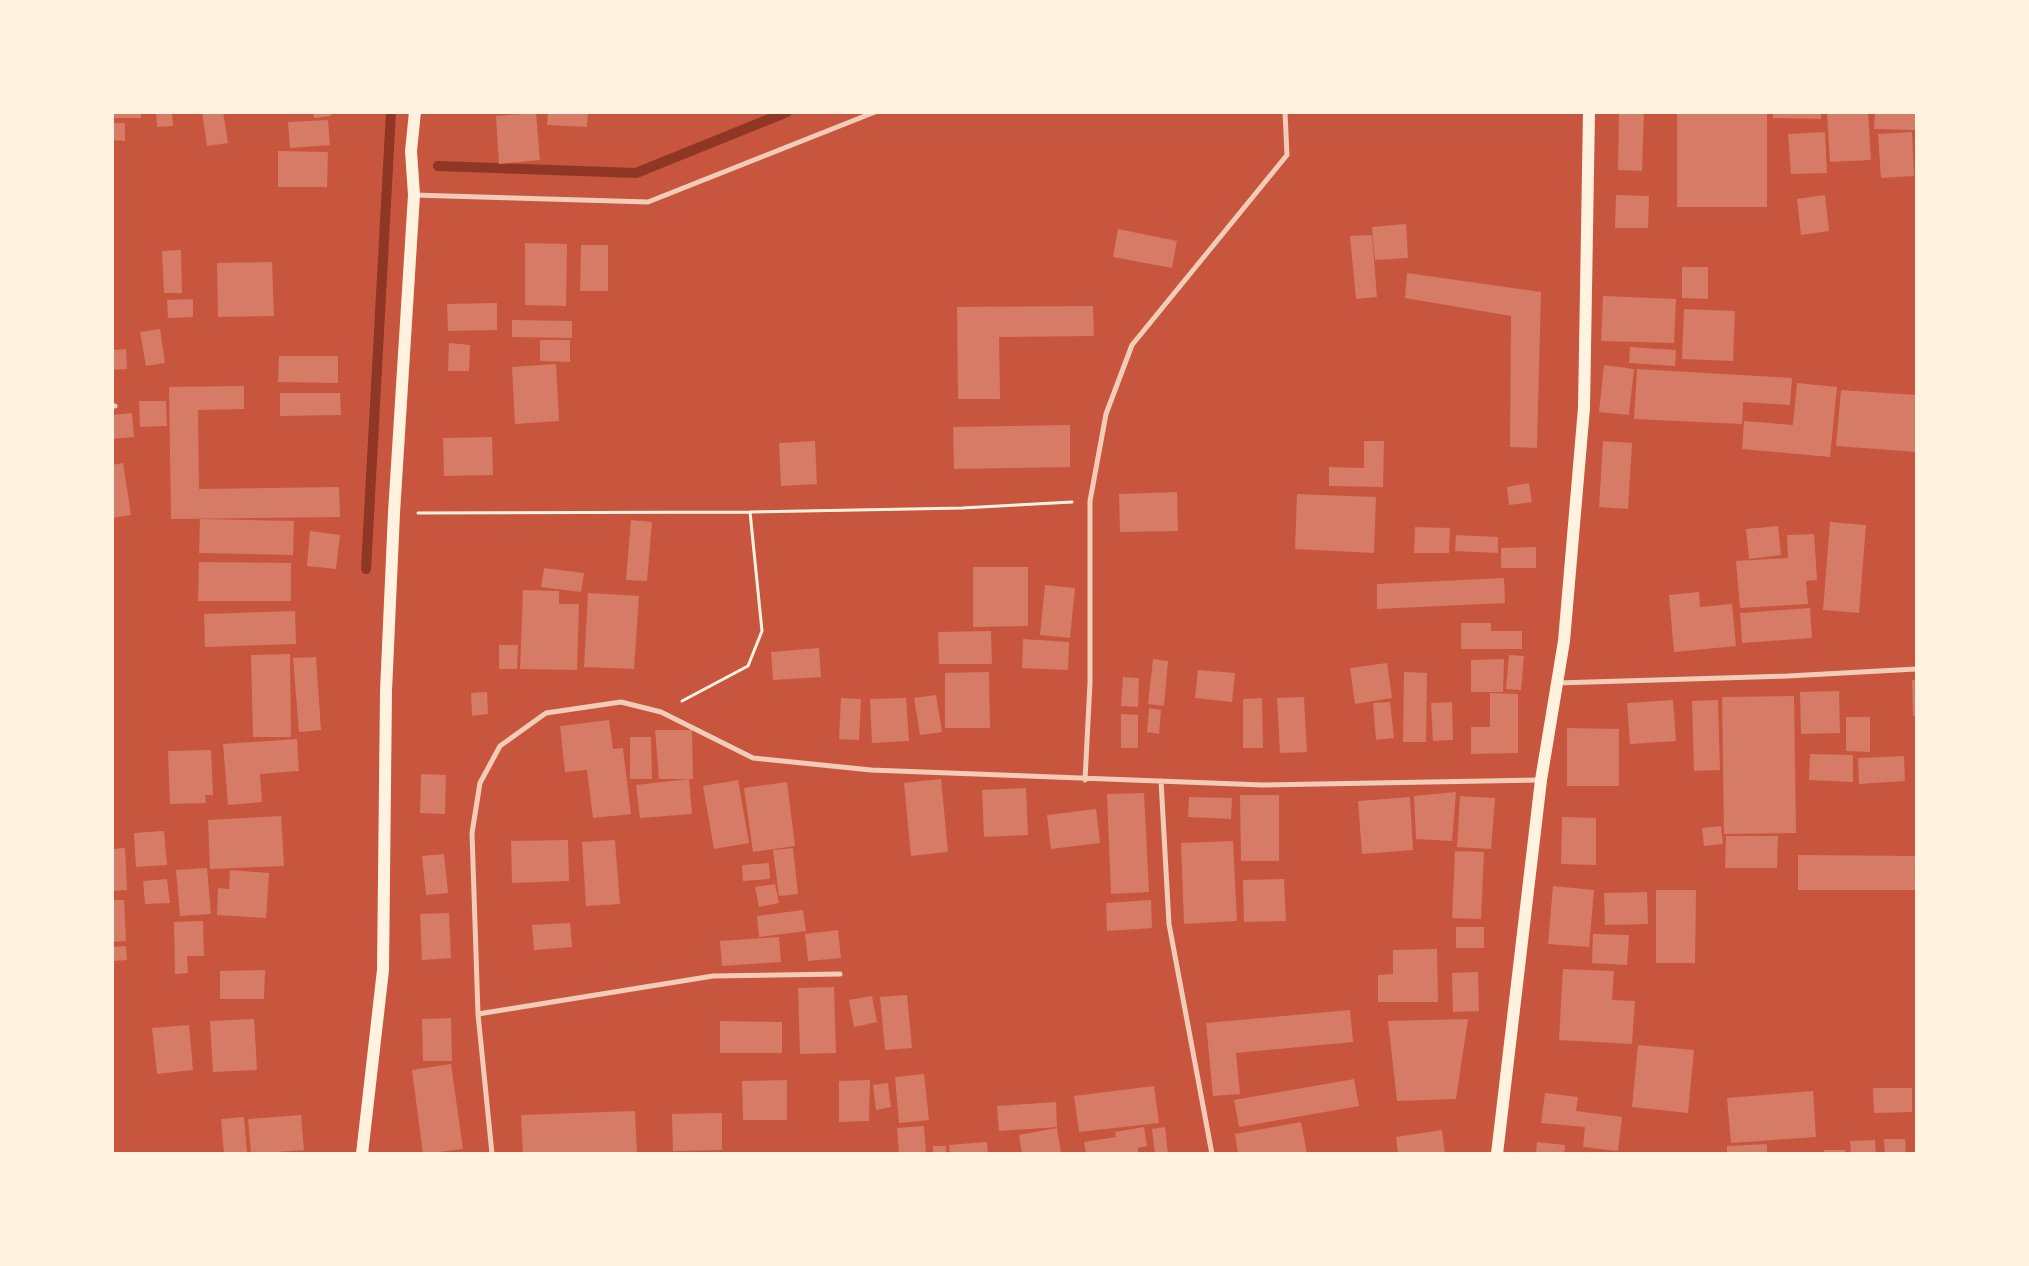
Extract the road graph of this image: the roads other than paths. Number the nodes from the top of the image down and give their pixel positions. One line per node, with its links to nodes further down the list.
1 (415, 112): 5 (main road)
2 (876, 112): 5 (street)
3 (1285, 112): 8 (street)
4 (1589, 112): 7 (main road)
5 (414, 194): 13 (main road)
6 (1916, 669): 7 (street)
7 (1556, 683): 9 (main road)
8 (1085, 780): 10 (street); 12 (street)
9 (1541, 780): 10 (street); 16 (main road)
10 (1161, 781): 15 (street)
11 (840, 974): 12 (street)
12 (478, 1014): 14 (street)
13 (362, 1154)
14 (492, 1154)
15 (1212, 1154)
16 (1496, 1154)

